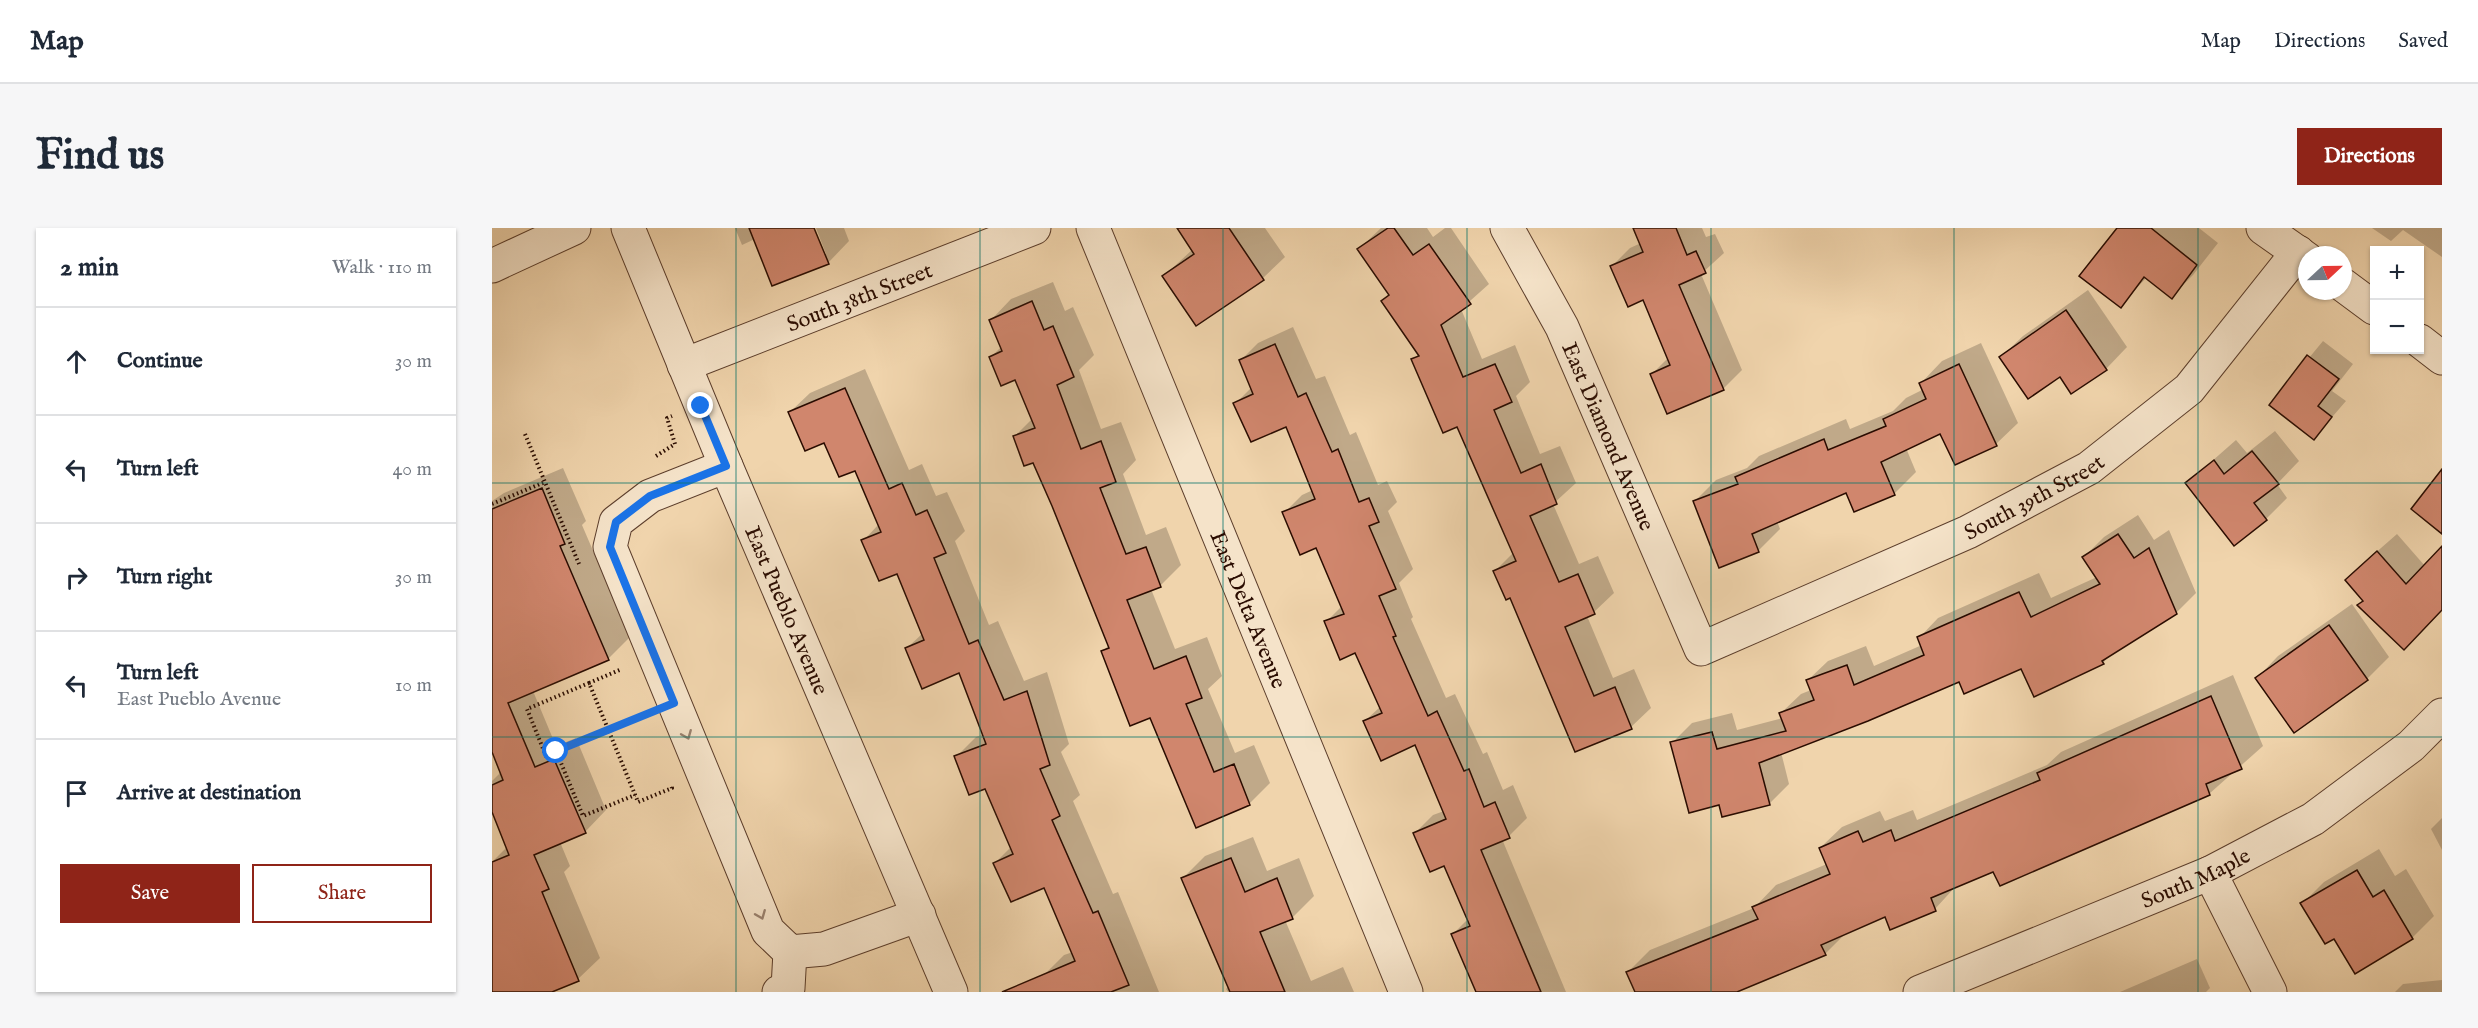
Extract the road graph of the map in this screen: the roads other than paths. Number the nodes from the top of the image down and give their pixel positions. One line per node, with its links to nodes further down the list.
1 (574, 228): 9 (street)
2 (628, 228): 14 (street, East Pueblo Avenue)
3 (1034, 228): 14 (street, South 38th Street)
4 (1093, 228): 23 (street, East Delta Avenue)
5 (1508, 228): 16 (street, East Diamond Avenue)
6 (2263, 228): 7 (street)
7 (2298, 253)
8 (2298, 261): 16 (street, South 39th Street)
9 (492, 266)
10 (2352, 292): 11 (street)
11 (2370, 305)
12 (2424, 344): 13 (street)
13 (2442, 358)
14 (684, 365): 15 (street, East Pueblo Avenue)
15 (726, 466): 19 (street, East Pueblo Avenue); 20 (street, one-way to 20)
16 (1701, 649)
17 (2442, 715): 18 (street, South Maple)
18 (2210, 873): 24 (street, South Maple); 25 (street)
19 (919, 915): 20 (street); 22 (street, East Pueblo Avenue)
20 (790, 952): 21 (street)
21 (779, 992)
22 (951, 992)
23 (1406, 992)
24 (1920, 992)
25 (2270, 992)

